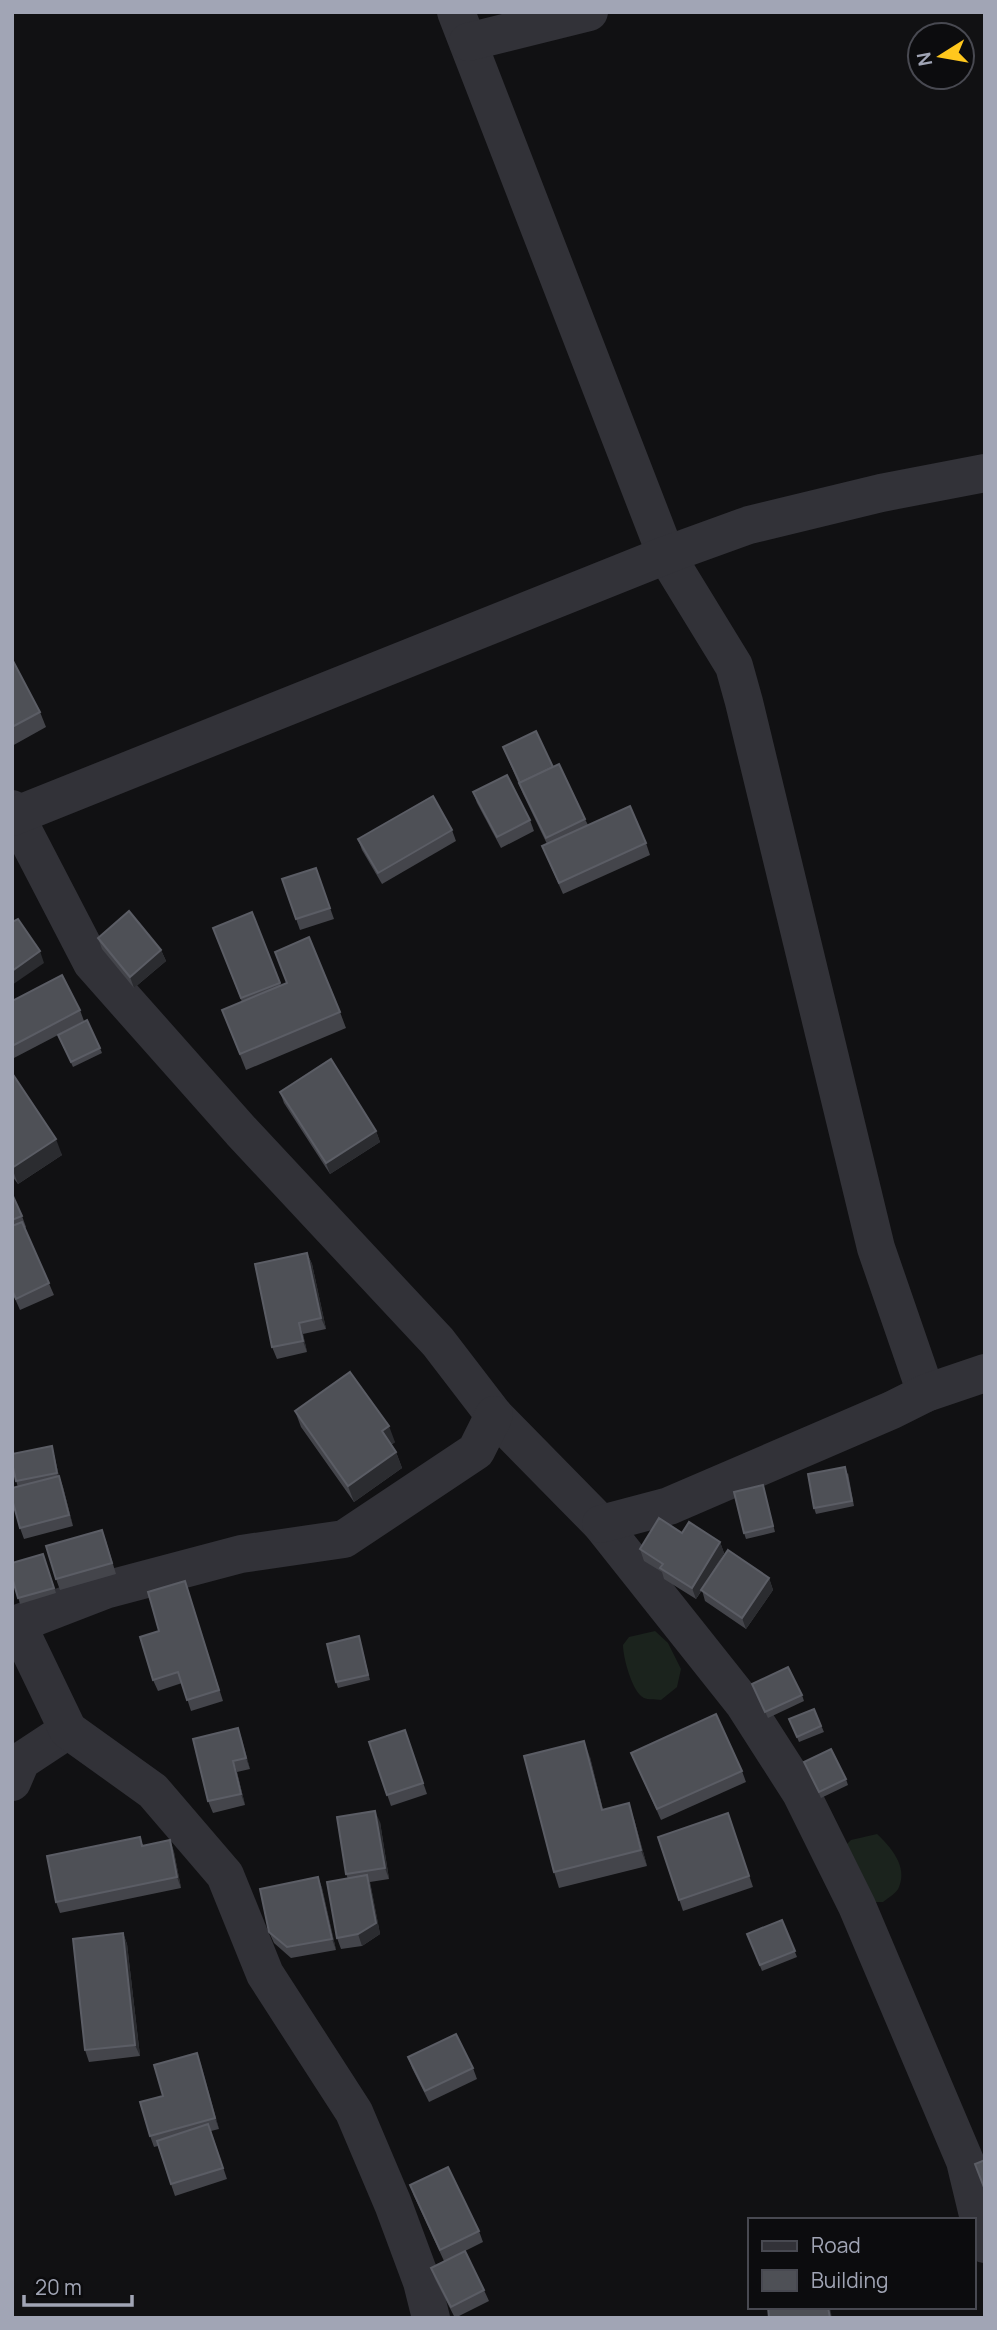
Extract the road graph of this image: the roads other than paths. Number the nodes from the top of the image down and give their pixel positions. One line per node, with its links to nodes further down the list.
1 (589, 12): 2 (street)
2 (462, 27): 4 (street)
3 (985, 473): 4 (street)
4 (666, 555): 5 (street); 7 (street)
5 (14, 814): 8 (street)
6 (985, 1373): 7 (street)
7 (926, 1393): 9 (street)
8 (494, 1415): 9 (street); 10 (street)
9 (601, 1524): 13 (street)
10 (15, 1621): 11 (street)
11 (68, 1730): 12 (street); 14 (street)
12 (12, 1782)
13 (985, 2244)
14 (432, 2318)

